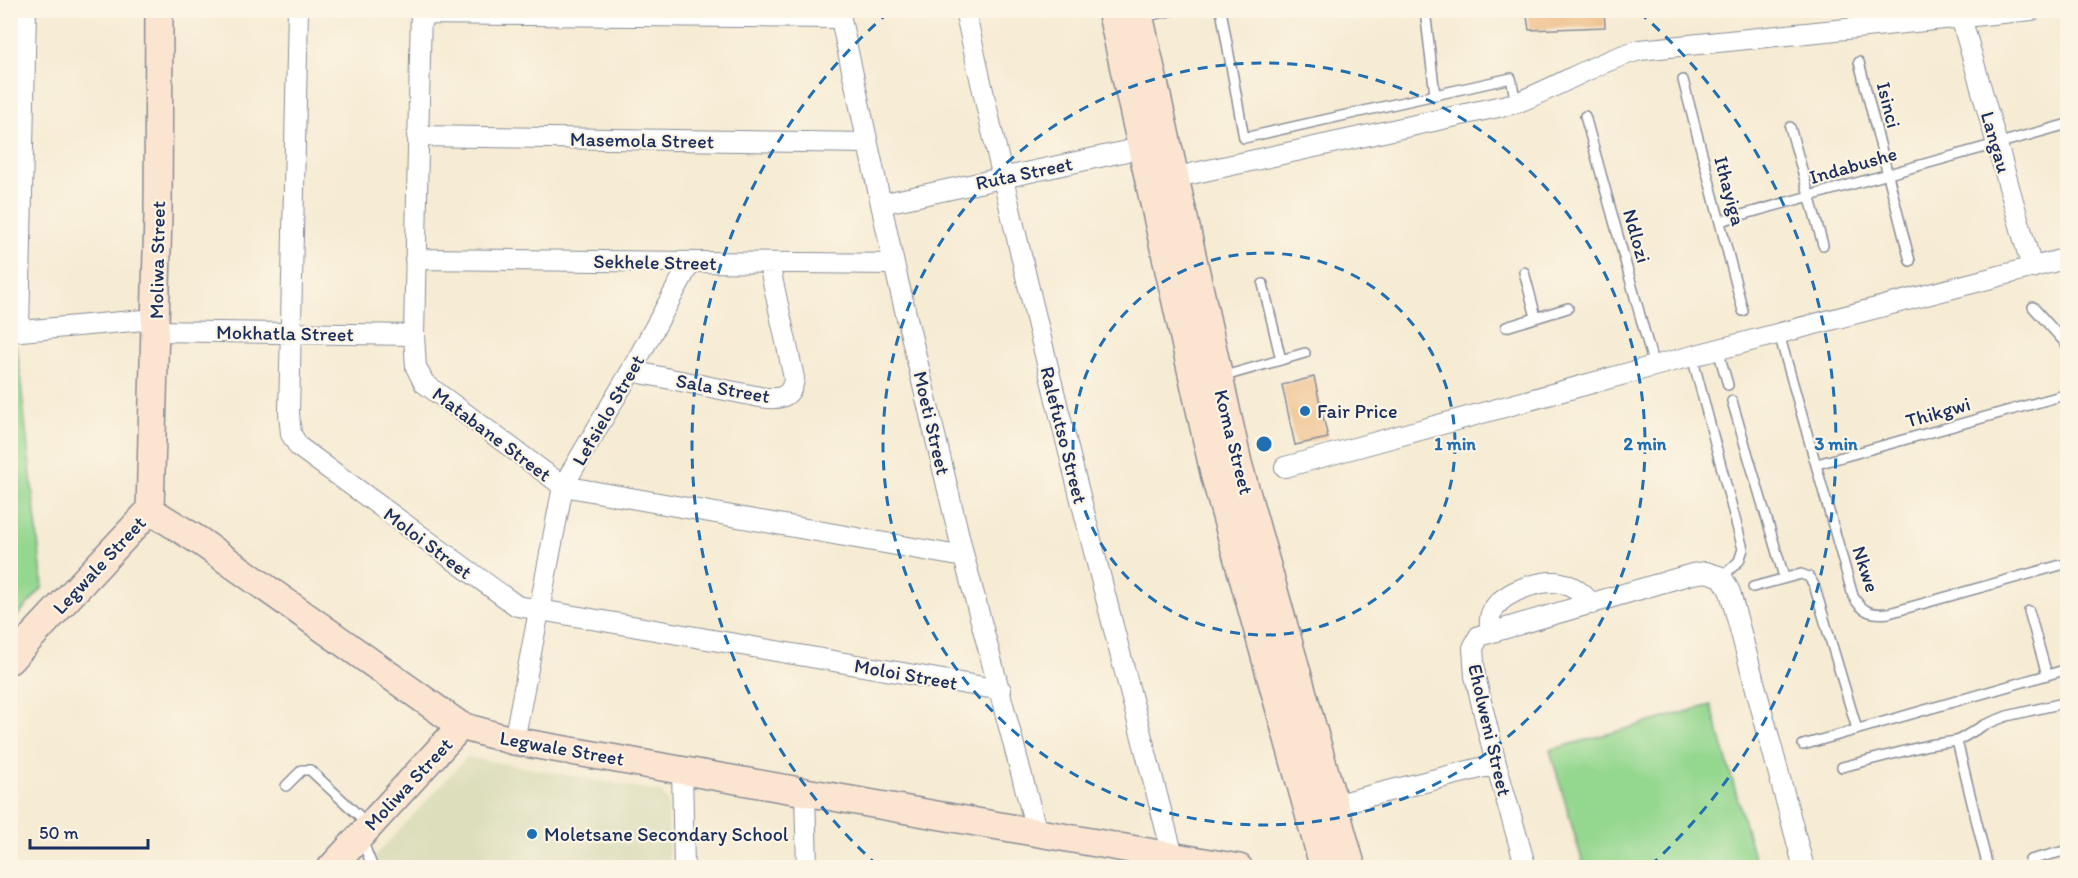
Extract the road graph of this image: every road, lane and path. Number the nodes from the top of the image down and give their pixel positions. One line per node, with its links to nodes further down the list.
1 (26, 10): 46 (street)
2 (159, 10): 44 (street, Moliwa Street)
3 (298, 10): 47 (street, Moloi Street)
4 (965, 10): 25 (street, Ralefutso Street)
5 (1175, 10): 12 (lane)
6 (1221, 10): 15 (lane)
7 (2032, 10): 11 (street)
8 (1426, 11): 15 (lane)
9 (421, 12): 10 (street); 20 (street, Matabane Street)
10 (839, 14): 21 (street, Moeti Street)
11 (1961, 17): 16 (street); 22 (street, Langau)
12 (1126, 18): 23 (street, Koma Street)
13 (1859, 62): 24 (lane, Isinci)
14 (1683, 80): 29 (lane, Ithayiga)
15 (1435, 94): 16 (lane)
16 (1516, 103): 26 (street)
17 (1585, 116): 55 (lane, Ndlozi)
18 (2067, 124): 22 (lane, Indabushe)
19 (1790, 127): 27 (lane)
20 (417, 136): 21 (street, Masemola Street); 32 (street, Matabane Street)
21 (868, 143): 28 (street, Moeti Street)
22 (1997, 143): 24 (lane, Indabushe); 37 (street, Langau)
23 (1154, 146): 25 (street, Ruta Street); 26 (street, Koma Street)
24 (1888, 174): 27 (lane, Indabushe); 33 (lane, Isinci)
25 (1002, 178): 28 (street, Ruta Street); 94 (street, Ralefutso Street)
26 (1161, 180): 57 (street, Koma Street)
27 (1809, 196): 29 (lane, Indabushe); 30 (lane)
28 (882, 204): 36 (street, Moeti Street)
29 (1720, 221): 42 (lane, Ithayiga)
30 (1822, 244)
31 (2067, 258): 37 (street)
32 (415, 259): 34 (street, Sekhele Street); 49 (street, Matabane Street)
33 (1910, 261)
34 (690, 263): 35 (street, Sekhele Street); 56 (street, Lefsielo Street)
35 (769, 264): 36 (street, Sekhele Street); 56 (street, Sala Street)
36 (894, 264): 65 (street, Moeti Street)
37 (2032, 267): 48 (street)
38 (1524, 272): 43 (lane)
39 (1263, 284): 54 (lane)
40 (2033, 307): 50 (lane)
41 (1568, 308): 43 (lane)
42 (1743, 311)
43 (1536, 317): 45 (lane)
44 (155, 325): 46 (street, Mokhatla Street); 47 (street, Mokhatla Street); 64 (street, Moliwa Street)
45 (1506, 327)
46 (15, 332)
47 (289, 333): 49 (street, Mokhatla Street); 71 (street, Moloi Street)
48 (1779, 334): 51 (street); 61 (lane, Nkwe)
49 (414, 335): 63 (street, Matabane Street)
50 (2067, 346)
51 (1718, 350): 53 (street); 58 (lane)
52 (1305, 353): 54 (lane)
53 (1692, 356): 55 (street); 67 (lane)
54 (1281, 360): 57 (lane)
55 (1654, 366): 62 (street)
56 (631, 371): 63 (street, Lefsielo Street)
57 (1206, 382): 89 (street, Koma Street); 90 (street, Koma Street)
58 (1728, 385)
59 (2067, 394): 61 (lane, Thikgwi)
60 (1732, 401): 68 (lane)
61 (1817, 464): 66 (lane, Nkwe)
62 (1285, 468)
63 (563, 486): 65 (street, Matabane Street); 71 (street, Lefsielo Street)
64 (150, 510): 74 (street, Legwale Street); 79 (street, Legwale Street)
65 (964, 556): 77 (street, Moeti Street)
66 (2067, 563)
67 (1722, 577): 70 (street); 104 (street)
68 (1784, 578): 69 (lane); 80 (lane)
69 (1753, 587)
70 (1592, 604): 73 (street); 73 (street)
71 (538, 610): 77 (street, Moloi Street); 81 (street, Lefsielo Street)
72 (2029, 611): 76 (lane)
73 (1490, 632): 84 (street, Eholweni Street)
74 (10, 660)
75 (2067, 669): 76 (lane)
76 (2048, 675): 80 (lane)
77 (1001, 690): 92 (street, Moeti Street)
78 (2067, 702): 82 (lane)
79 (461, 726): 81 (street, Legwale Street); 91 (street, Moliwa Street)
80 (1857, 729): 83 (lane)
81 (514, 741): 86 (street, Legwale Street)
82 (1957, 741): 85 (lane); 105 (lane)
83 (1803, 745)
84 (1496, 764): 89 (street); 103 (street, Eholweni Street)
85 (1842, 767)
86 (682, 769): 88 (street, Legwale Street); 98 (street)
87 (286, 786): 91 (lane)
88 (805, 792): 92 (street, Legwale Street); 99 (street)
89 (1335, 804): 90 (street); 102 (street, Koma Street)
90 (1308, 811): 101 (street, Koma Street)
91 (365, 830): 96 (street, Moliwa Street); 97 (lane)
92 (1037, 833): 94 (street, Legwale Street)
93 (2067, 850): 95 (lane)
94 (1173, 856): 100 (street, Legwale Street)
95 (2030, 860)
96 (331, 867)
97 (373, 867)
98 (684, 867)
99 (807, 867)
100 (1239, 867)
101 (1324, 867)
102 (1352, 867)
103 (1526, 867)
104 (1804, 867)
105 (1988, 867)

